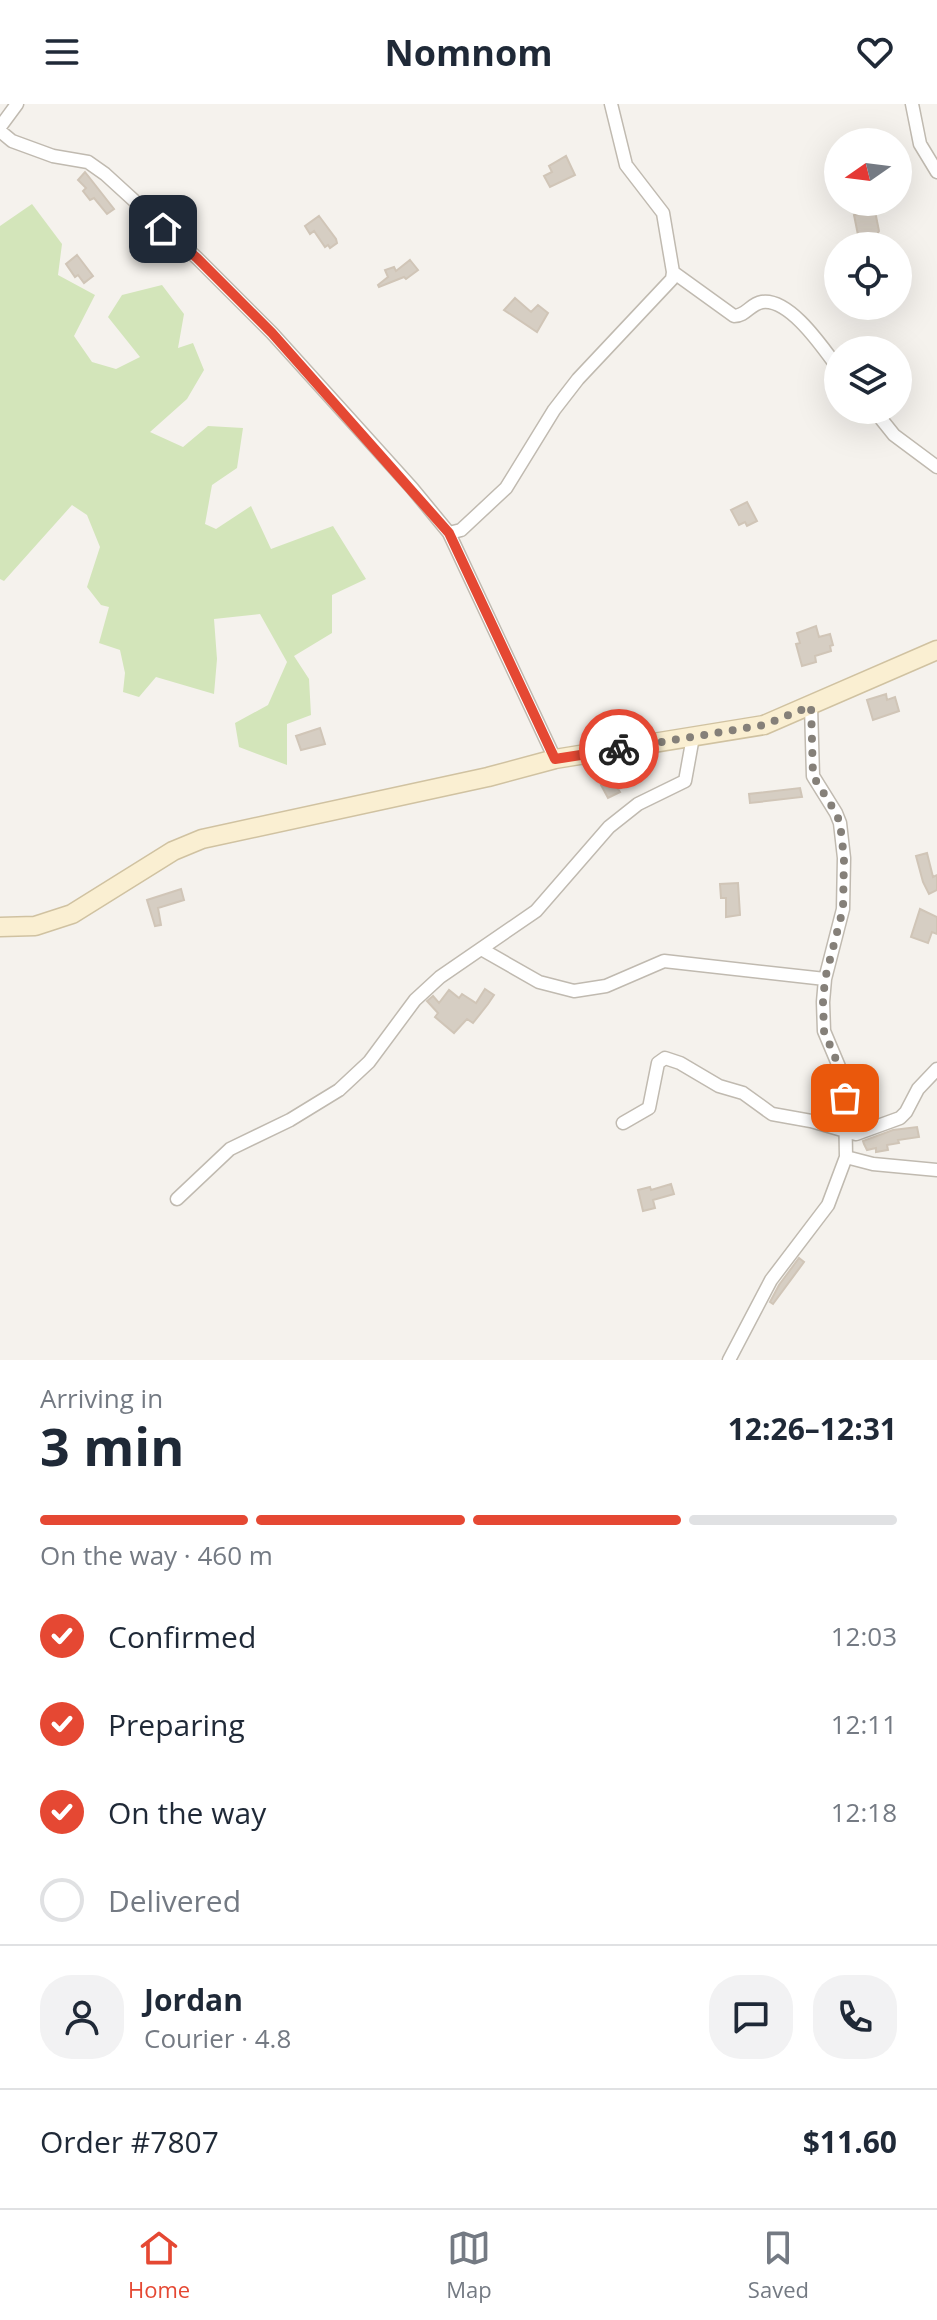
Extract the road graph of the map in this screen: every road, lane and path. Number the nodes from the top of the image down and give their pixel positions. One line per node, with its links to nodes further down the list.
1 (17, 104): 4 (street)
2 (611, 104): 6 (street)
3 (912, 104): 5 (street)
4 (0, 129): 10 (street)
5 (937, 172)
6 (673, 272): 7 (street); 10 (street)
7 (824, 350)
8 (885, 424): 9 (street)
9 (937, 467)
10 (449, 533): 14 (street)
11 (937, 650): 12 (street)
12 (811, 706): 13 (street); 17 (street)
13 (693, 737): 14 (street); 16 (street)
14 (555, 759): 15 (street)
15 (0, 927)
16 (483, 950): 17 (street); 23 (street)
17 (825, 979): 20 (street)
18 (937, 1069): 20 (street)
19 (623, 1123): 20 (street)
20 (846, 1133): 21 (street)
21 (846, 1157): 22 (street); 24 (street)
22 (937, 1170)
23 (177, 1199)
24 (729, 1360)

